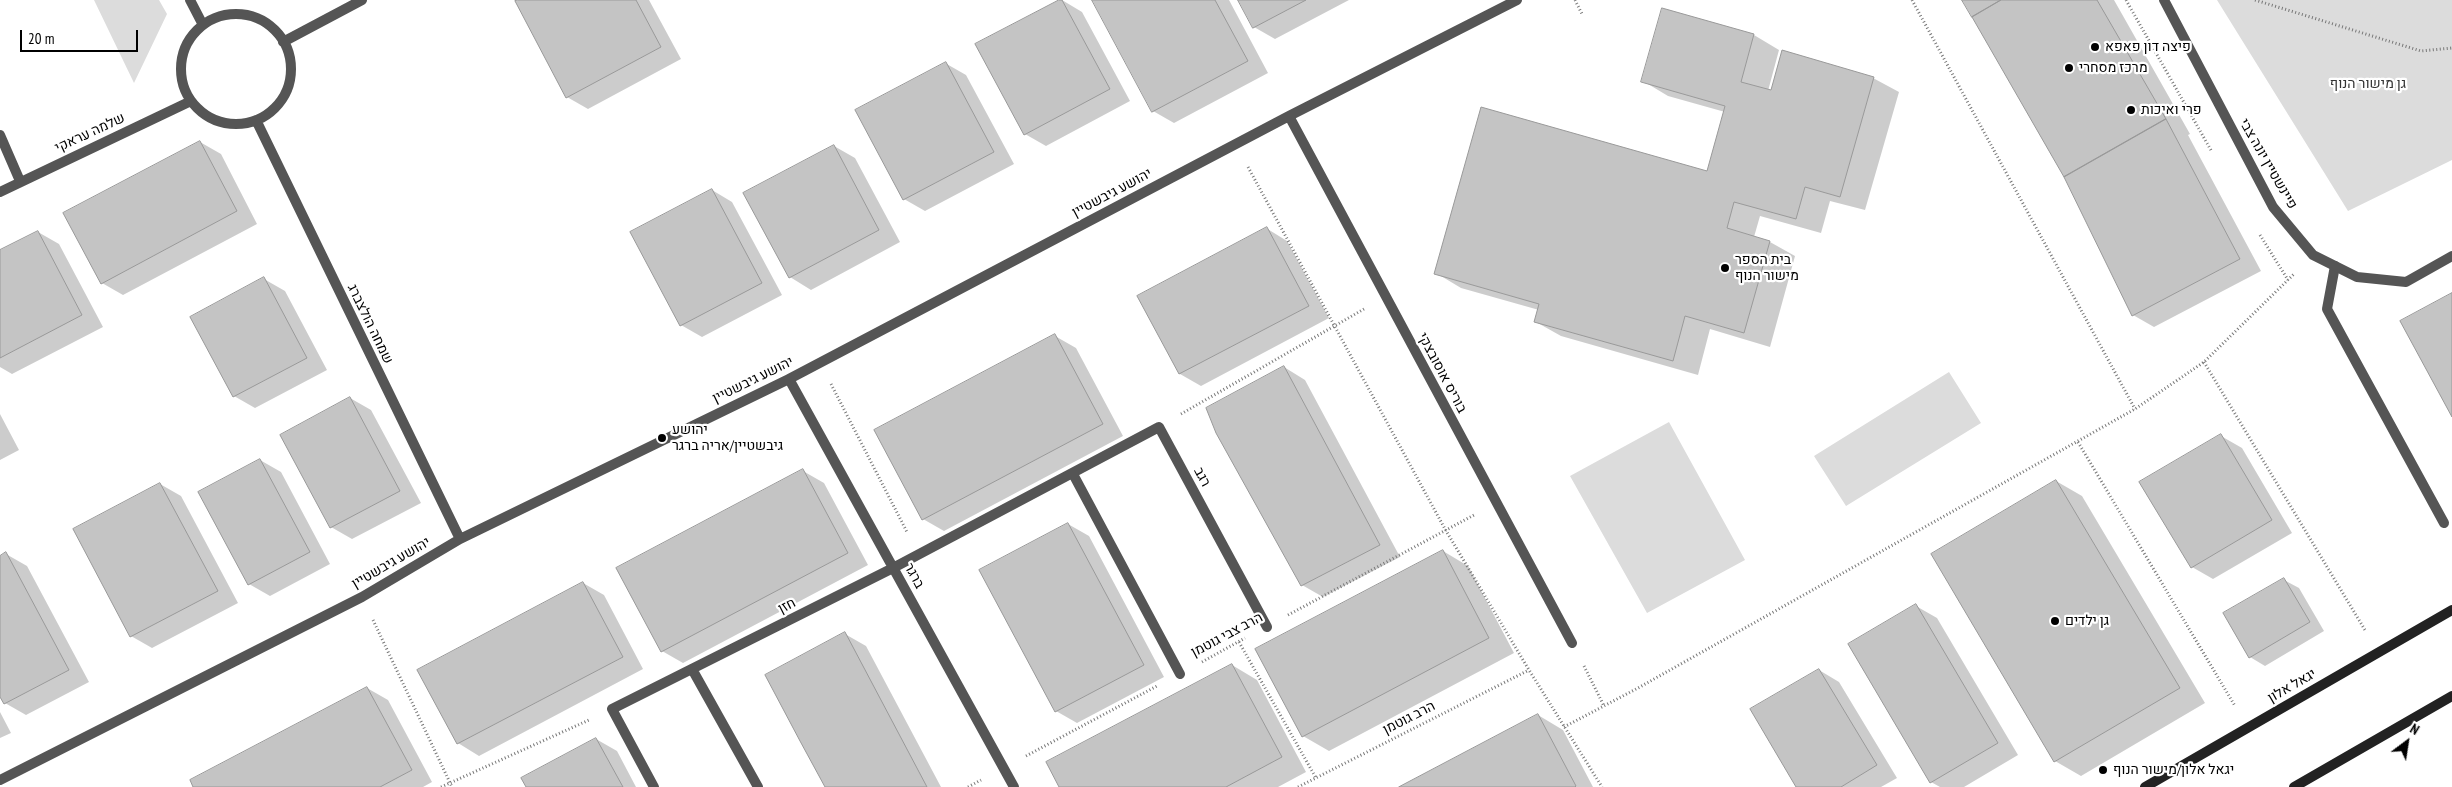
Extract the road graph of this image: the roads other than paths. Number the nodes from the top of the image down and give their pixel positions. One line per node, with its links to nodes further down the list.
1 (190, 0): 5 (street)
2 (362, 0): 6 (street)
3 (1517, 0): 8 (street, יהושע גיבשטיין)
4 (2164, 0): 14 (street, פיינשטיין יונה צבי)
5 (203, 25): 6 (street); 7 (street)
6 (283, 42): 9 (street)
7 (191, 101): 9 (street); 11 (street, שלמה עראקי)
8 (1289, 116): 15 (street, יהושע גיבשטיין); 22 (street, בוריס אוסובצקי)
9 (256, 120): 18 (street, שמחה הולצברג)
10 (0, 135): 11 (street)
11 (20, 181): 12 (street, שלמה עראקי)
12 (0, 192)
13 (2452, 256): 14 (street, פיינשטיין יונה צבי)
14 (2335, 266): 17 (street)
15 (789, 379): 18 (street, יהושע גיבשטיין); 19 (street, ברגר)
16 (1073, 474): 19 (street); 21 (street, רגב); 24 (street)
17 (2444, 523)
18 (460, 539): 26 (street, יהושע גיבשטיין)
19 (894, 568): 23 (street, חזן); 29 (street, ברגר)
20 (2452, 610): 30 (main road, יגאל אלון)
21 (1267, 627)
22 (1572, 643)
23 (692, 669): 27 (street, חזן); 28 (street)
24 (1180, 674)
25 (2452, 696): 31 (main road)
26 (0, 780)
27 (654, 787)
28 (758, 787)
29 (1014, 787)
30 (2145, 787)
31 (2294, 787)

